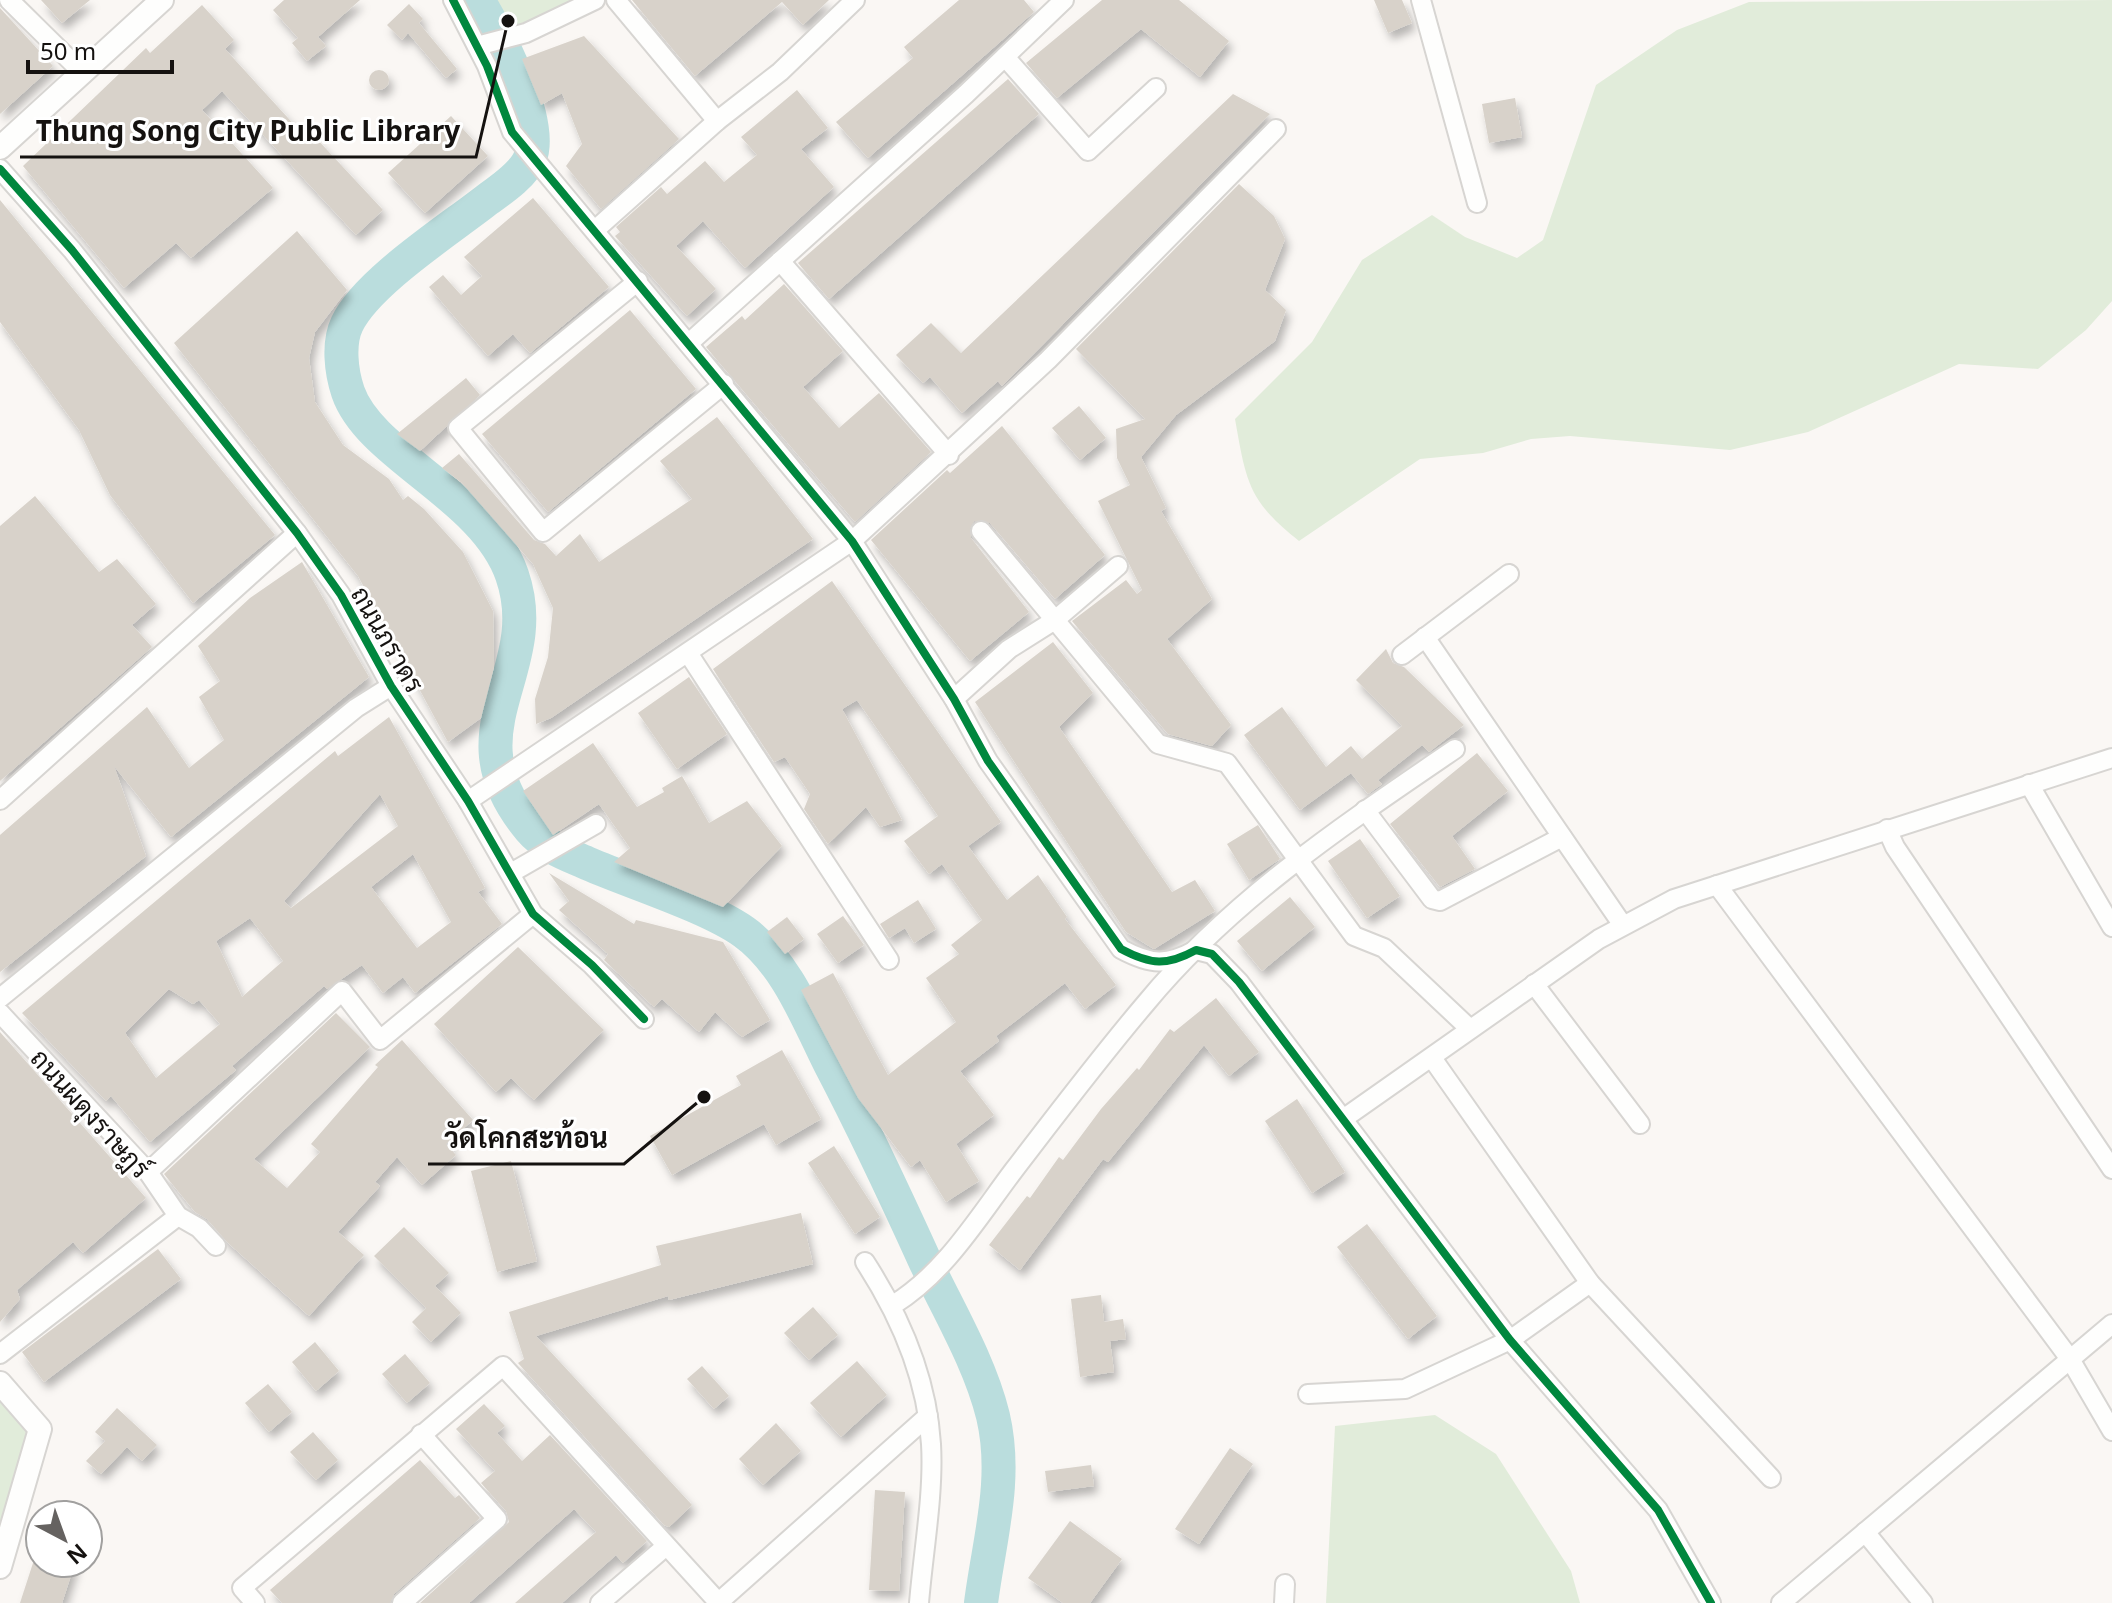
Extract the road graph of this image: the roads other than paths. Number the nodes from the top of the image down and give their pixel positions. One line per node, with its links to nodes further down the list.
1 (9, 0): 11 (street)
2 (162, 0): 11 (street)
3 (453, 0): 9 (street)
4 (595, 0): 9 (street)
5 (616, 0): 13 (street)
6 (855, 0): 13 (street)
7 (1064, 0): 10 (street)
8 (1421, 0): 17 (street)
9 (477, 46): 18 (street)
10 (1005, 57): 12 (street); 19 (street)
11 (82, 72): 15 (street)
12 (1156, 88)
13 (717, 121): 18 (street)
14 (1276, 129): 23 (street)
15 (0, 148)
16 (0, 169): 25 (street, ถนนภราดร)
17 (1477, 203)
18 (595, 230): 20 (street)
19 (780, 261): 21 (street); 23 (street)
20 (638, 281): 21 (street); 22 (street)
21 (689, 343): 22 (street)
22 (724, 384): 26 (street)
23 (949, 455): 26 (street)
24 (981, 531): 29 (street)
25 (297, 533): 33 (street, ถนนภราดร); 38 (street)
26 (852, 541): 31 (street); 34 (street)
27 (1118, 566): 29 (street)
28 (1509, 574): 30 (street)
29 (1055, 620): 34 (street); 44 (street)
30 (1425, 637): 32 (street); 43 (street)
31 (688, 653): 39 (street); 51 (street)
32 (1402, 655)
33 (391, 686): 39 (street, ถนนภราดร); 53 (street)
34 (954, 699): 50 (street)
35 (1455, 749): 40 (street)
36 (2112, 758): 37 (street)
37 (2029, 784): 42 (street); 49 (street)
38 (0, 800)
39 (468, 801): 45 (street, ถนนภราดร)
40 (1365, 810): 43 (street); 44 (street)
41 (596, 824): 45 (street)
42 (1887, 829): 46 (street); 60 (street)
43 (1562, 837): 48 (street)
44 (1298, 859): 50 (street); 56 (street)
45 (511, 873): 47 (street, ถนนภราดร)
46 (1717, 885): 48 (street); 70 (street)
47 (533, 914): 55 (street, ถนนภราดร); 61 (street)
48 (1622, 924): 52 (street)
49 (2112, 927)
50 (1196, 950): 58 (street); 66 (street)
51 (889, 960)
52 (1534, 984): 56 (street); 59 (street)
53 (0, 998)
54 (0, 1013): 61 (street, ถนนผดุงราษฎร์)
55 (644, 1019)
56 (1470, 1029): 57 (street)
57 (1432, 1058): 58 (street); 65 (street)
58 (1343, 1119): 68 (street)
59 (1640, 1124)
60 (2112, 1169)
61 (148, 1172): 62 (street, ถนนผดุงราษฎร์)
62 (178, 1216): 63 (street, ถนนผดุงราษฎร์); 69 (street)
63 (216, 1246)
64 (865, 1262): 66 (street)
65 (1590, 1283): 68 (street); 76 (street)
66 (893, 1305): 73 (street)
67 (2112, 1324): 70 (street)
68 (1510, 1340): 72 (street); 87 (street)
69 (0, 1354)
70 (2070, 1359): 74 (street); 77 (street)
71 (0, 1383): 79 (street)
72 (1308, 1394)
73 (928, 1416): 81 (street); 85 (street)
74 (2112, 1431)
75 (421, 1434): 78 (street); 82 (street); 83 (street)
76 (1771, 1478)
77 (1865, 1532): 88 (street); 89 (street)
78 (665, 1547): 81 (street); 84 (street)
79 (0, 1567)
80 (1285, 1584): 86 (street)
81 (719, 1602)
82 (255, 1603)
83 (402, 1603)
84 (600, 1603)
85 (919, 1603)
86 (1284, 1603)
87 (1711, 1603)
88 (1781, 1603)
89 (1923, 1603)

